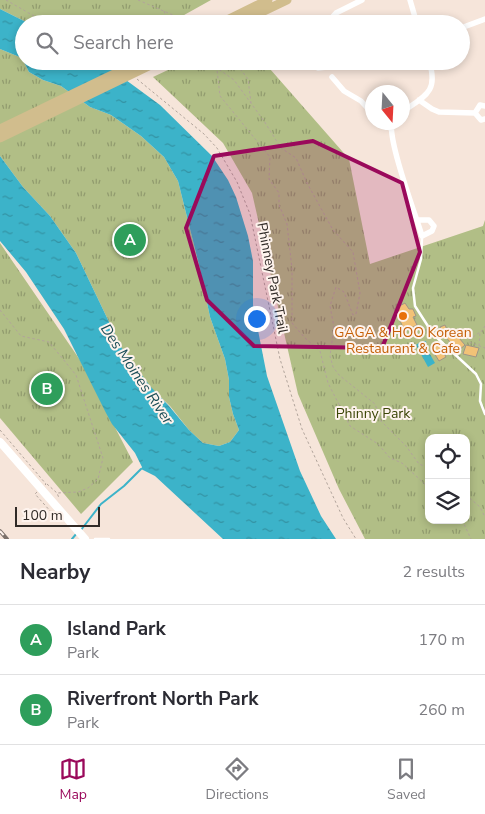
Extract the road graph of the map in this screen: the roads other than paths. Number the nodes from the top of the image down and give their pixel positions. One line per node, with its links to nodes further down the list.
1 (268, 0): 5 (main road)
2 (287, 0): 6 (main road)
3 (362, 0): 7 (street)
4 (410, 0): 8 (street)
5 (237, 15)
6 (256, 15)
7 (334, 15)
8 (414, 15)
9 (485, 19): 10 (street)
10 (470, 25)
11 (122, 70): 21 (main road)
12 (140, 70): 23 (main road)
13 (432, 70): 15 (street)
14 (332, 77): 16 (street)
15 (419, 100): 17 (street); 19 (street)
16 (365, 105)
17 (410, 106)
18 (485, 106): 19 (street)
19 (475, 113): 20 (street)
20 (485, 119)
21 (0, 129)
22 (392, 130): 24 (street)
23 (0, 138)
24 (417, 220): 25 (street); 25 (street)
25 (422, 236): 26 (lane)
26 (485, 414)
27 (0, 442): 28 (street)
28 (83, 537)
29 (95, 539): 30 (lane)
30 (109, 539)

